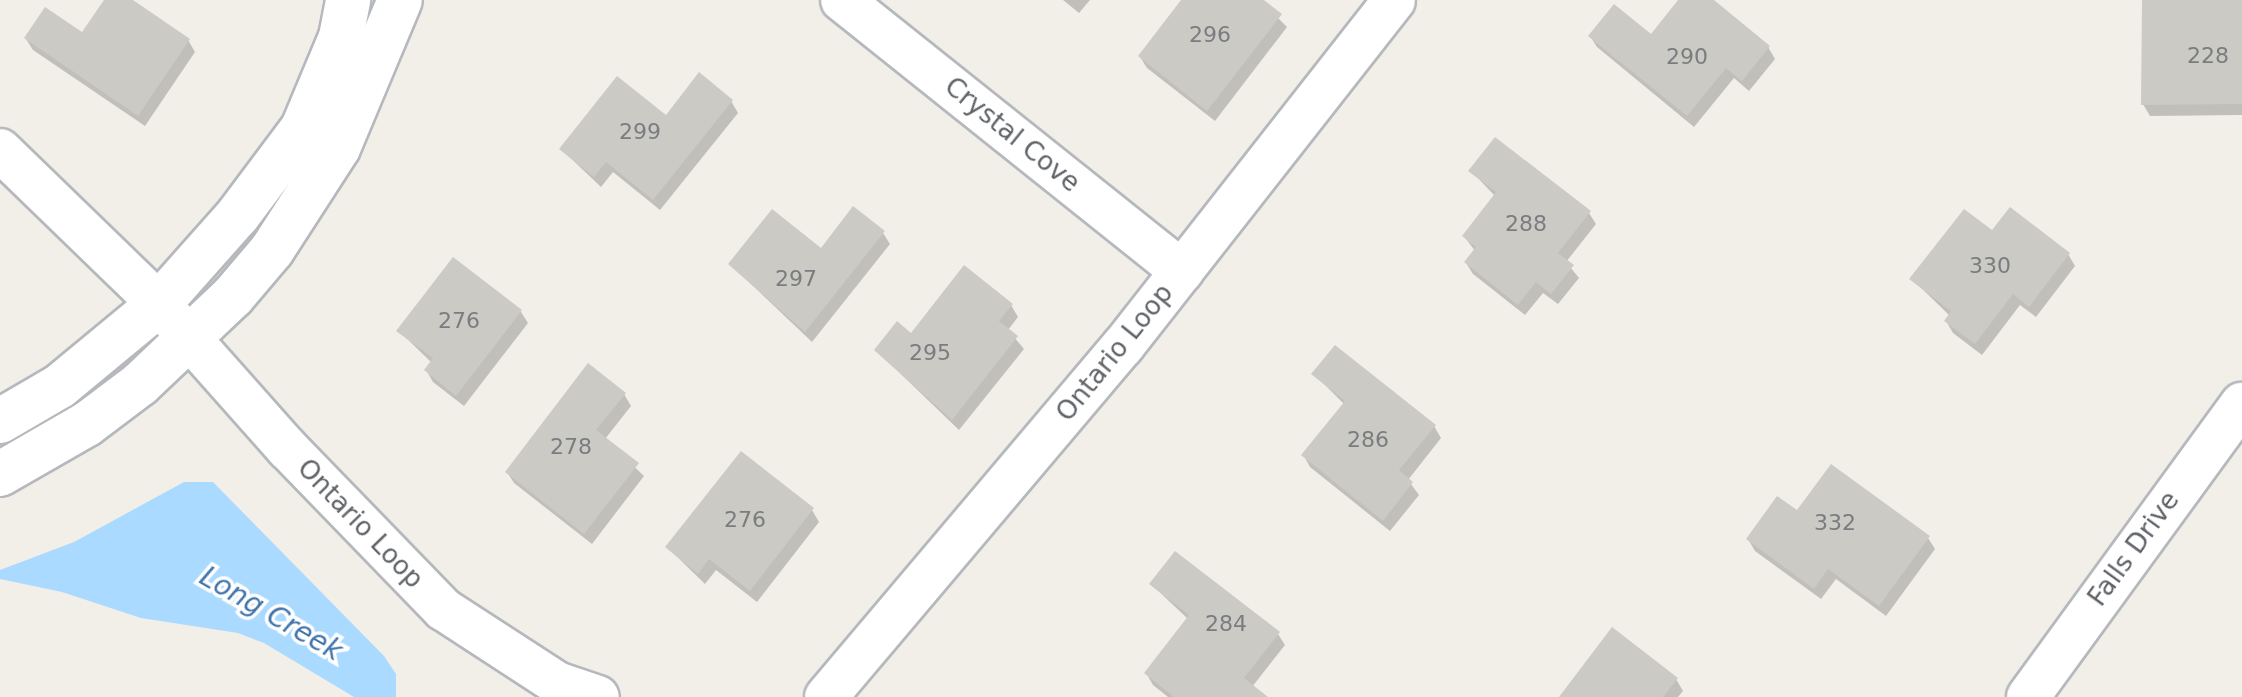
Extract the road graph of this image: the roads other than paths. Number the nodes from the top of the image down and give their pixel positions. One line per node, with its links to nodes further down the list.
1 (348, 0): 7 (street)
2 (400, 0): 8 (street)
3 (842, 0): 6 (street, Crystal Cove)
4 (1394, 0): 6 (street, Ontario Loop)
5 (0, 150): 7 (street, Ontario Loop)
6 (1182, 271): 13 (street, Ontario Loop)
7 (159, 304): 8 (street, Ontario Loop); 10 (street)
8 (190, 340): 11 (street); 12 (street, Ontario Loop)
9 (2242, 404): 14 (street, Falls Drive)
10 (0, 421)
11 (0, 474)
12 (598, 697)
13 (826, 697)
14 (2028, 697)

